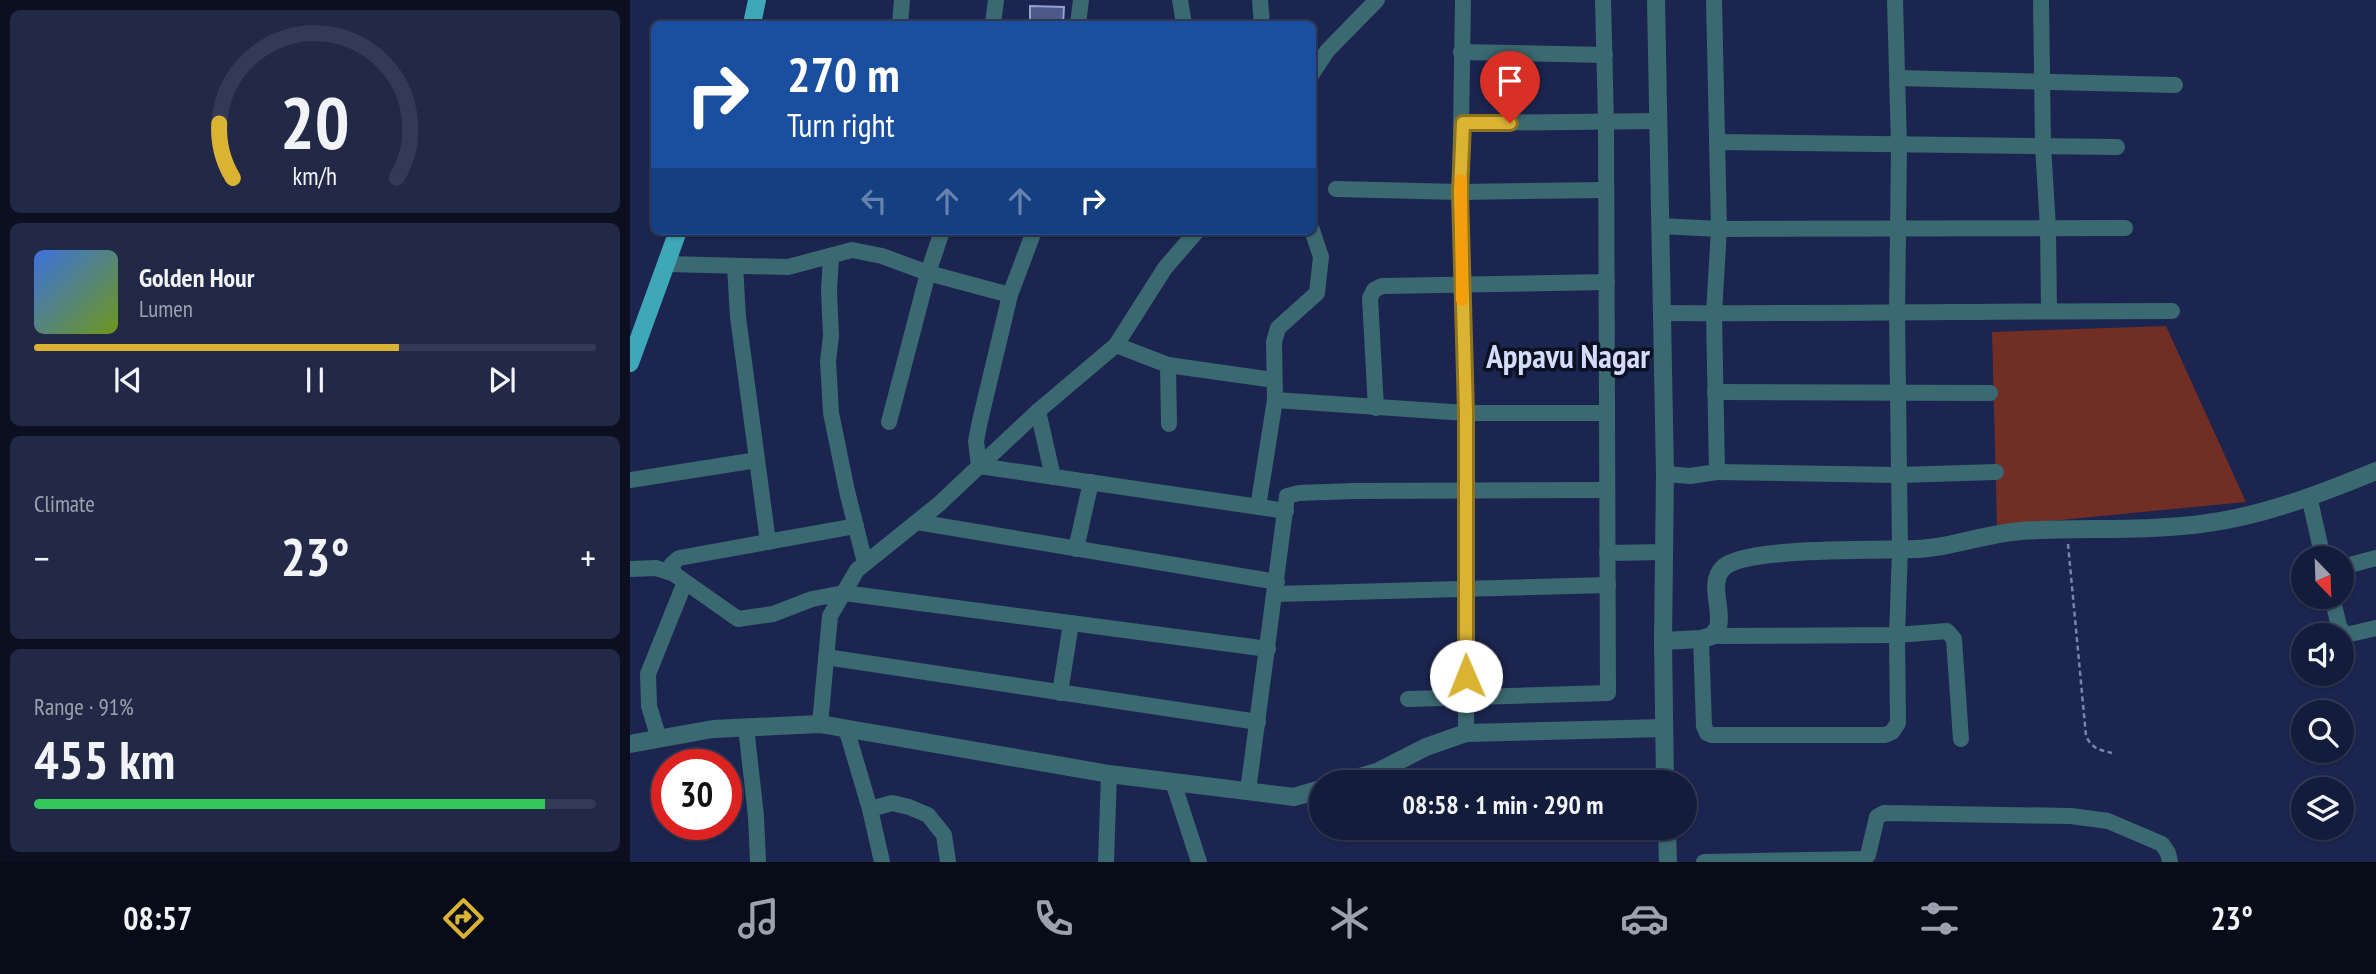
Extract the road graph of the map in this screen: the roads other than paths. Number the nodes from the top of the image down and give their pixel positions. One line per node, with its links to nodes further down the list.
1 (757, 0): 14 (main road)
2 (902, 0): 15 (street)
3 (996, 0): 16 (street)
4 (1081, 0): 17 (street)
5 (1180, 0): 18 (street)
6 (1260, 0): 19 (street)
7 (1377, 0): 22 (street)
8 (1463, 0): 20 (street)
9 (1603, 0): 21 (street)
10 (1656, 0): 26 (street)
11 (1714, 0): 29 (street)
12 (1895, 0): 23 (street)
13 (2041, 0): 24 (street)
14 (753, 21)
15 (900, 21)
16 (993, 21)
17 (1078, 21)
18 (1184, 21)
19 (1262, 21)
20 (1461, 52): 21 (street); 28 (street)
21 (1605, 55): 27 (street)
22 (1316, 68)
23 (1898, 78): 24 (street); 30 (street)
24 (2042, 80): 25 (street); 31 (street)
25 (2175, 85)
26 (1659, 121): 27 (street); 36 (street)
27 (1606, 122): 28 (street); 34 (street)
28 (1463, 123): 35 (street)
29 (1717, 142): 30 (street); 40 (street)
30 (1899, 146): 31 (street); 37 (street)
31 (2043, 146): 32 (street); 38 (street)
32 (2117, 147)
33 (1336, 189): 35 (street)
34 (1606, 190): 35 (street); 50 (street)
35 (1460, 192): 51 (street)
36 (1661, 226): 40 (street); 55 (street)
37 (1898, 228): 38 (street); 40 (street); 57 (street)
38 (2048, 228): 39 (street); 53 (street)
39 (2125, 228)
40 (1719, 229): 56 (street)
41 (677, 235): 47 (main road)
42 (941, 235): 49 (street)
43 (1032, 235): 52 (street)
44 (1193, 235): 58 (street)
45 (1314, 235): 61 (street)
46 (831, 256): 48 (street); 49 (street); 88 (street)
47 (667, 264): 48 (street); 59 (main road)
48 (735, 267): 72 (street)
49 (928, 273): 52 (street); 70 (street)
50 (1606, 282): 51 (street); 69 (street)
51 (1462, 286): 66 (street); 68 (street)
52 (1010, 295): 73 (street)
53 (2049, 311): 54 (street); 57 (street)
54 (2172, 311)
55 (1663, 313): 56 (street); 77 (street)
56 (1714, 313): 57 (street); 62 (street)
57 (1898, 314): 63 (street)
58 (1116, 345): 60 (street); 67 (street)
59 (630, 363)
60 (1168, 365): 61 (street); 71 (street)
61 (1274, 380): 65 (street)
62 (1716, 392): 63 (street); 75 (street)
63 (1899, 393): 64 (street); 78 (street)
64 (1990, 393)
65 (1275, 400): 66 (street); 85 (street)
66 (1376, 408): 68 (street)
67 (1038, 411): 73 (street); 79 (street)
68 (1466, 413): 69 (street); 83 (street)
69 (1606, 413): 82 (street)
70 (889, 422)
71 (1169, 424)
72 (757, 460): 81 (street); 89 (street)
73 (979, 466): 79 (street); 87 (street)
74 (2376, 471): 84 (street)
75 (1717, 472): 77 (street); 78 (street)
76 (1996, 472): 78 (street)
77 (1665, 474): 94 (street)
78 (1898, 474): 92 (street)
79 (1053, 477): 80 (street)
80 (1091, 482): 85 (street); 91 (street)
81 (630, 483)
82 (1606, 489): 83 (street); 93 (street)
83 (1465, 490): 86 (street); 102 (street)
84 (2309, 496): 90 (street); 92 (street)
85 (1258, 507): 86 (street)
86 (1286, 511): 101 (street)
87 (916, 522): 91 (street); 96 (street)
88 (856, 526): 89 (street); 96 (street)
89 (768, 542): 99 (street)
90 (2320, 546)
91 (1076, 549): 101 (street)
92 (1900, 549): 107 (street); 108 (street)
93 (1607, 552): 94 (street); 100 (street)
94 (1664, 552): 109 (street)
95 (2376, 558): 97 (street)
96 (865, 563): 103 (street)
97 (2354, 564)
98 (630, 569): 99 (street)
99 (679, 578): 103 (street); 121 (street)
100 (1608, 586): 102 (street); 113 (street)
101 (1276, 588): 102 (street); 110 (street)
102 (1465, 589): 113 (street)
103 (844, 593): 105 (street); 111 (street)
104 (2335, 609): 106 (street)
105 (1071, 623): 110 (street); 112 (street)
106 (2376, 628)
107 (1897, 635): 108 (street); 108 (street); 122 (street)
108 (1707, 637): 109 (street)
109 (1663, 641): 118 (street)
110 (1268, 649): 115 (street)
111 (826, 657): 112 (street); 116 (street)
112 (1060, 693): 115 (street)
113 (1467, 696): 114 (street); 120 (street)
114 (1408, 699)
115 (1258, 722): 128 (street)
116 (820, 724): 117 (street); 119 (street)
117 (746, 727): 121 (street); 133 (street)
118 (1664, 727): 120 (street); 125 (street)
119 (846, 729): 126 (street); 130 (street)
120 (1466, 733): 124 (street)
121 (659, 739): 123 (street)
122 (1961, 739)
123 (630, 744)
124 (1381, 770)
125 (1665, 770)
126 (1109, 774): 127 (street); 136 (street)
127 (1173, 782): 128 (street); 137 (street)
128 (1248, 791): 129 (street)
129 (1309, 793)
130 (870, 809): 134 (street); 135 (street)
131 (1667, 840): 138 (street)
132 (1863, 860): 139 (street); 140 (street)
133 (758, 862)
134 (882, 862)
135 (948, 862)
136 (1106, 862)
137 (1199, 862)
138 (1668, 862)
139 (1703, 862)
140 (2170, 862)

